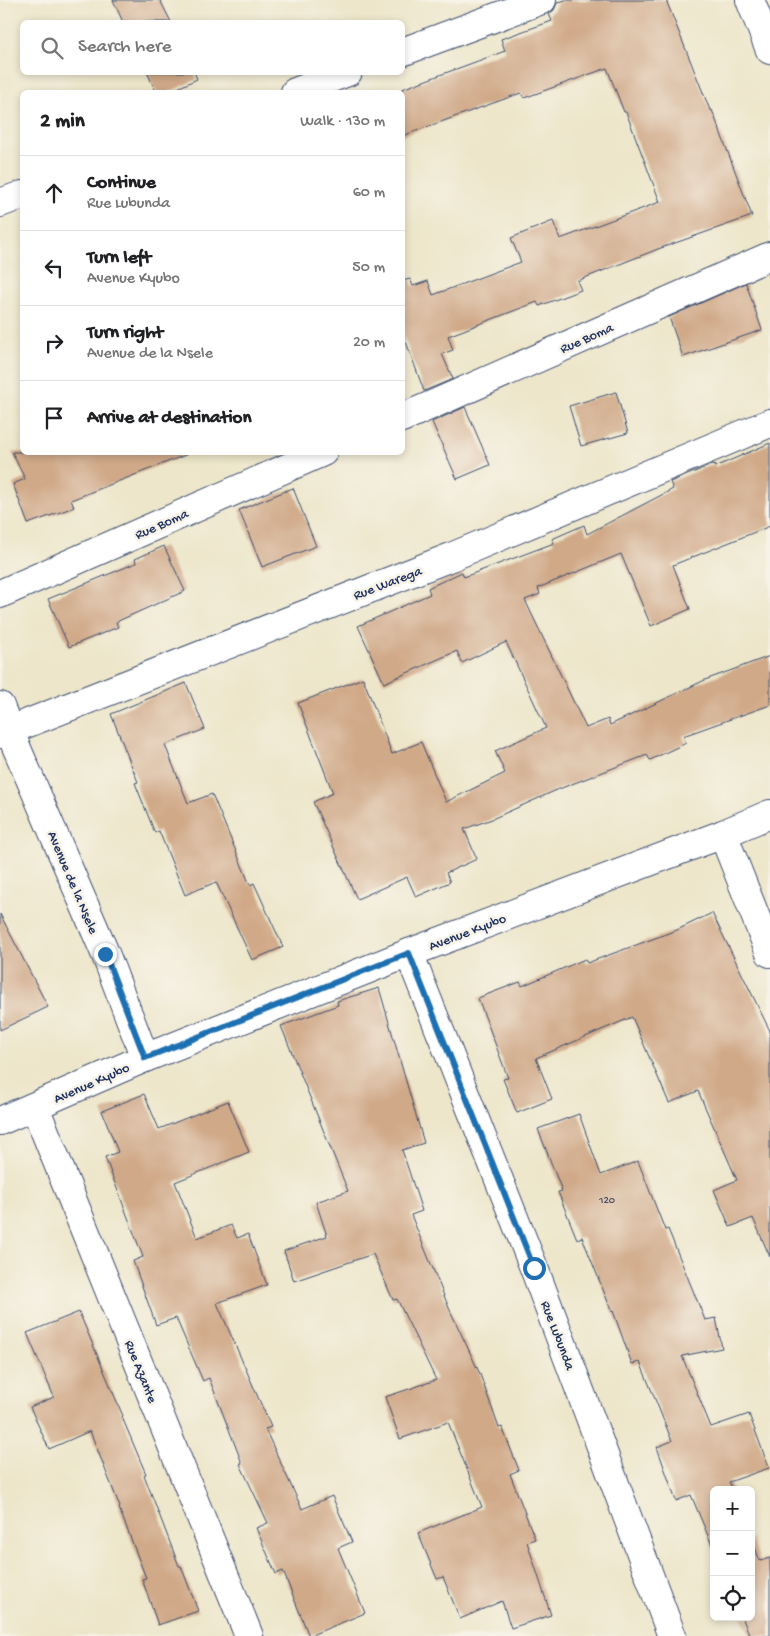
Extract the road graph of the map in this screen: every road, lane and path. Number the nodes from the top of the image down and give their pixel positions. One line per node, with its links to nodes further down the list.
1 (542, 0): 4 (street)
2 (750, 0): 3 (street)
3 (770, 50)
4 (405, 51)
5 (340, 75): 6 (street)
6 (300, 90)
7 (20, 196): 8 (street)
8 (0, 203)
9 (770, 256): 10 (street, Rue Boma)
10 (405, 417)
11 (770, 423): 14 (street, Rue Warega)
12 (316, 455): 13 (street, Rue Boma)
13 (0, 594)
14 (3, 723): 19 (street, Avenue de la Nsele)
15 (770, 814): 16 (street, Avenue Kyubo)
16 (723, 834): 17 (street, Avenue Kyubo); 18 (street)
17 (409, 953): 19 (street, Avenue Kyubo); 23 (street, Rue Lubunda)
18 (770, 953)
19 (145, 1058): 20 (street, Avenue Kyubo)
20 (35, 1107): 21 (street, Avenue Kyubo); 22 (street, Rue Azante)
21 (0, 1121)
22 (249, 1636)
23 (672, 1636)

